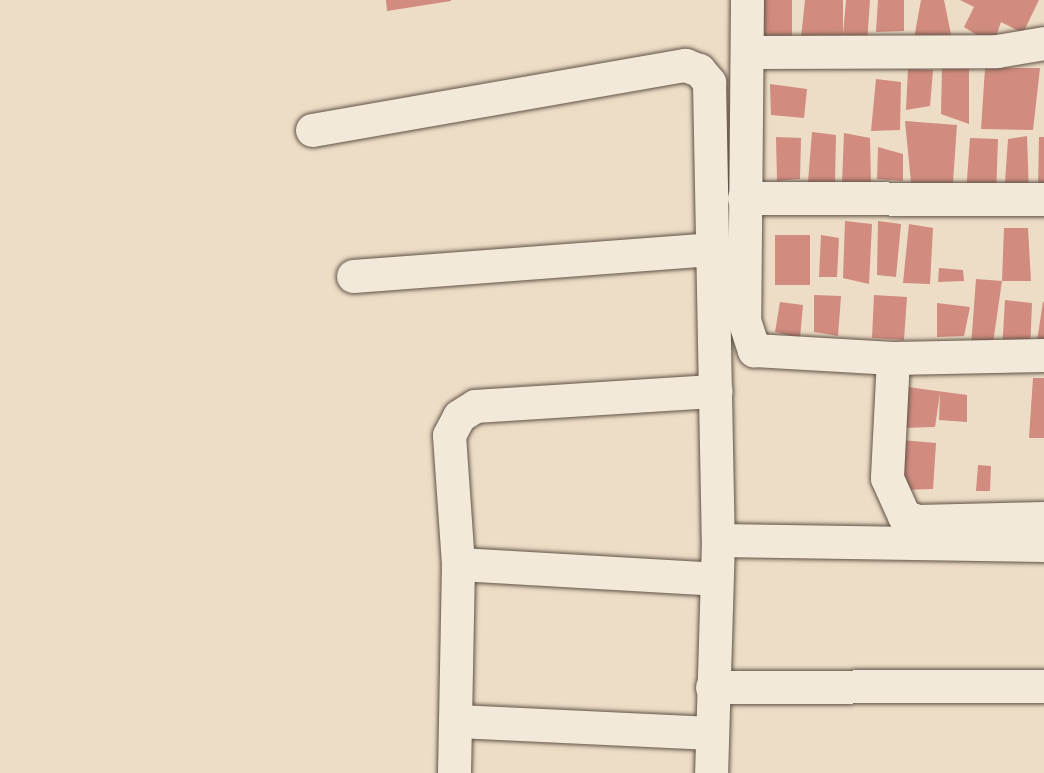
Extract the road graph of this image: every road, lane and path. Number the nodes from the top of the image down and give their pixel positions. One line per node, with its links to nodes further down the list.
1 (747, 0): 3 (street)
2 (1044, 44): 3 (street)
3 (748, 52): 5 (street)
4 (312, 130): 7 (street)
5 (744, 198): 6 (street); 10 (street)
6 (1044, 199)
7 (711, 249): 8 (street); 12 (street)
8 (353, 276)
9 (1044, 355): 10 (street)
10 (893, 358): 13 (street)
11 (847, 376): 12 (street)
12 (716, 381): 14 (street); 16 (street)
13 (1044, 519)
14 (718, 540): 15 (street); 17 (street)
15 (1044, 545)
16 (458, 564): 17 (street); 20 (street)
17 (716, 579): 19 (street)
18 (1044, 686): 19 (street)
19 (712, 687): 21 (street)
20 (458, 722): 21 (street); 22 (street)
21 (711, 733): 23 (street)
22 (454, 773)
23 (711, 773)

